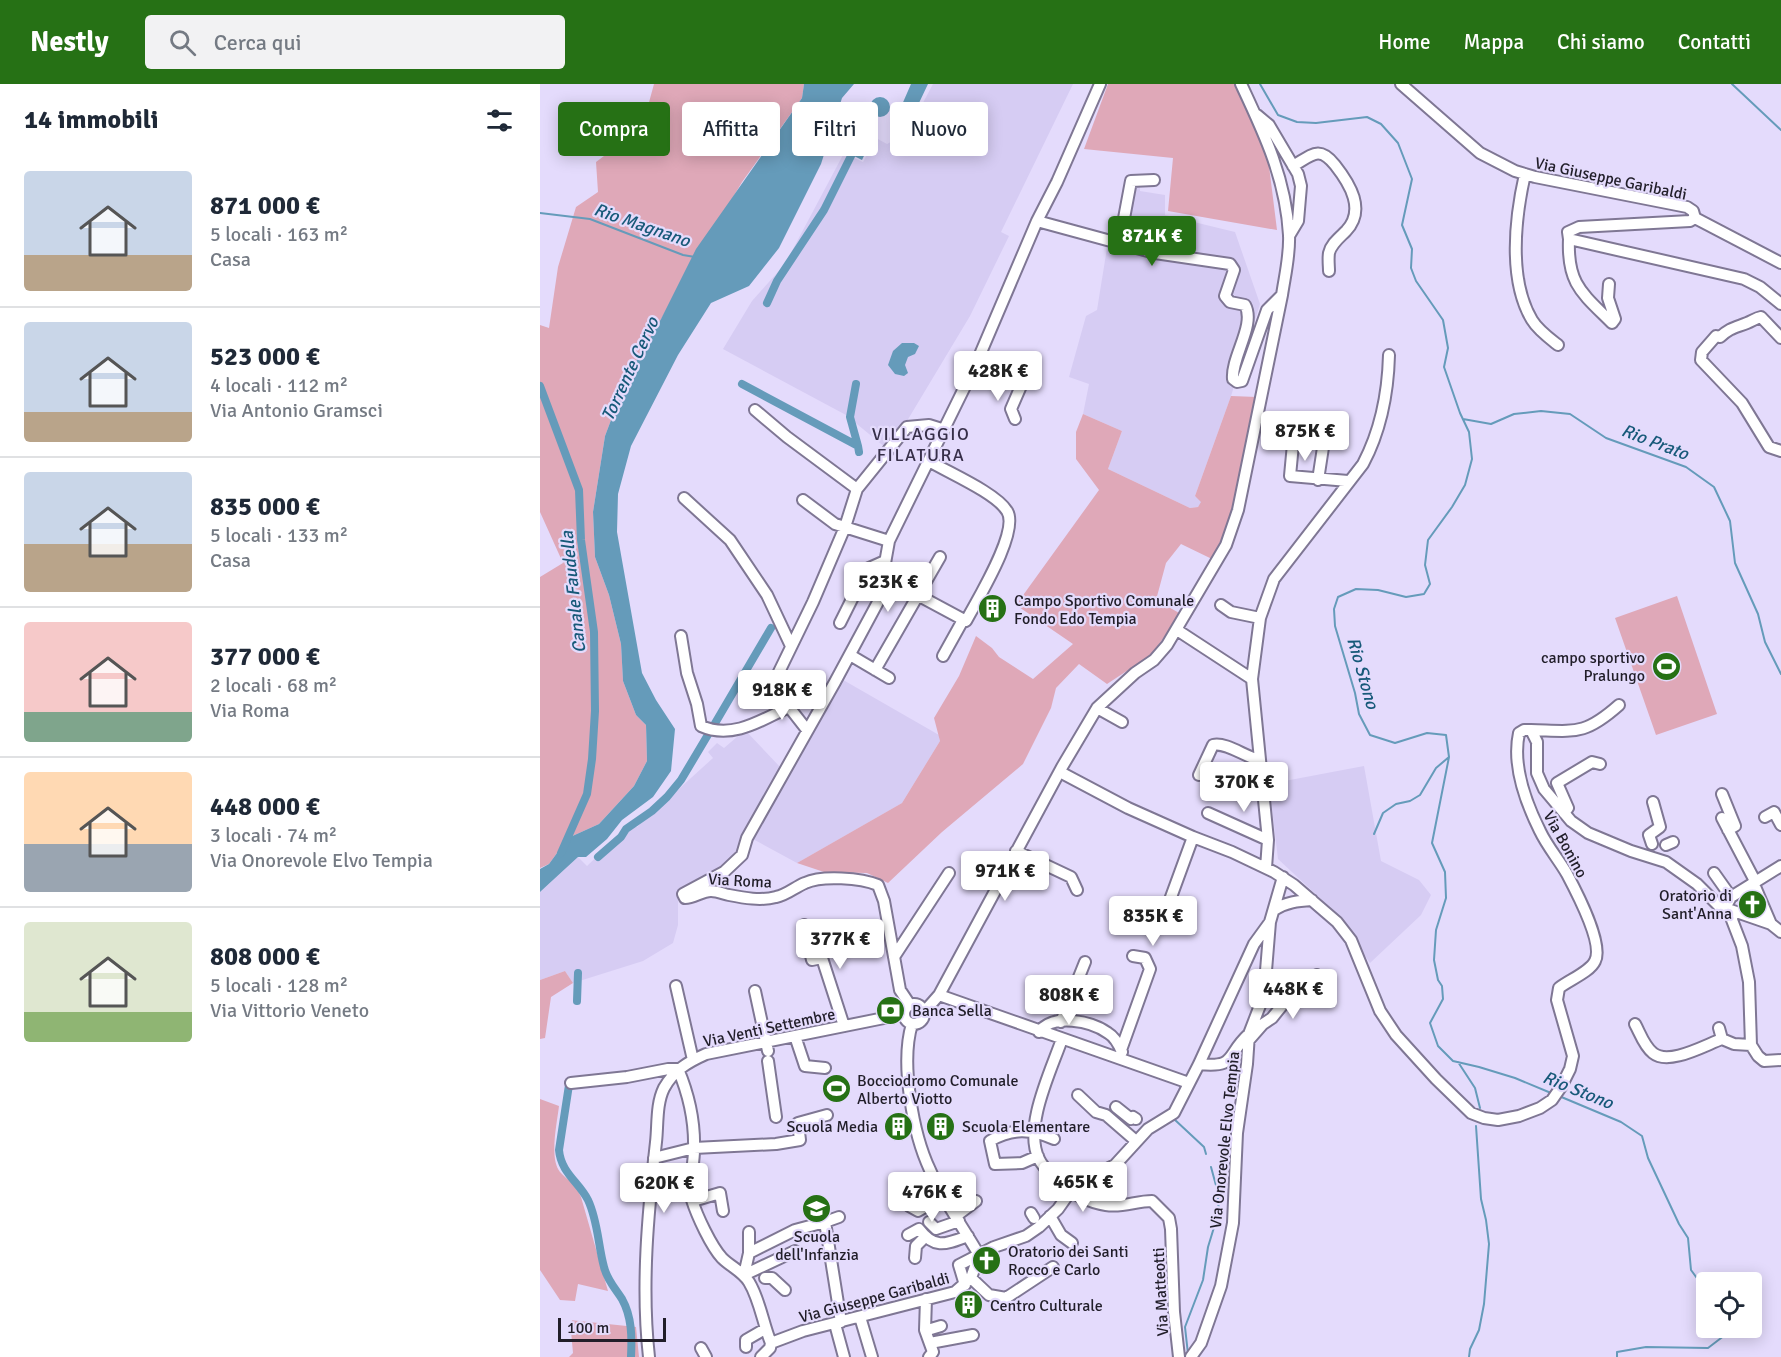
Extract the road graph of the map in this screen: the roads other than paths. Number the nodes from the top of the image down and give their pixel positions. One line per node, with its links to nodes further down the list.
1 (1100, 84): 9 (street, Via Roma)
2 (1241, 84): 4 (street)
3 (1401, 84): 6 (street, Via Giuseppe Garibaldi)
4 (1254, 113): 5 (street); 10 (street)
5 (1293, 166): 10 (street); 14 (street)
6 (1525, 174): 8 (street, Via Giuseppe Garibaldi); 19 (street)
7 (1154, 180): 12 (street)
8 (1695, 218): 11 (street, Via Giuseppe Garibaldi); 13 (street)
9 (1037, 221): 12 (street); 21 (street, Via Roma)
10 (1289, 236): 16 (street)
11 (1569, 239): 15 (street); 17 (street)
12 (1119, 245): 16 (street)
13 (1781, 263)
14 (1329, 272)
15 (1609, 284)
16 (1282, 295): 44 (street)
17 (1781, 304)
18 (1781, 338): 27 (street)
19 (1558, 345)
20 (1389, 355): 30 (street)
21 (976, 364): 23 (street); 25 (street, Via Roma)
22 (755, 410): 31 (street)
23 (1015, 419)
24 (1326, 428): 29 (street)
25 (945, 430): 28 (street, Via Roma); 31 (street)
26 (1293, 444): 29 (street)
27 (1781, 451)
28 (929, 461): 35 (street, Via Roma); 42 (street)
29 (1318, 480): 30 (street)
30 (1348, 481): 41 (street)
31 (857, 489): 34 (street)
32 (684, 498): 46 (street)
33 (803, 500): 34 (street)
34 (844, 527): 35 (street); 46 (street)
35 (890, 541): 37 (street, Via Roma)
36 (940, 557): 39 (street)
37 (885, 561): 38 (street, Via Roma); 43 (street)
38 (884, 577): 39 (street); 47 (street, Via Roma)
39 (918, 596): 42 (street); 49 (street)
40 (1221, 605): 41 (street)
41 (1260, 618): 51 (street)
42 (963, 620): 48 (street)
43 (840, 623)
44 (1177, 630): 51 (street); 54 (street)
45 (681, 636): 53 (street)
46 (791, 646): 53 (street)
47 (850, 655): 49 (street); 56 (street, Via Roma)
48 (943, 656)
49 (875, 670): 50 (street)
50 (889, 678)
51 (1252, 679): 58 (street)
52 (1619, 705): 57 (street)
53 (789, 707): 56 (street)
54 (1097, 708): 55 (street); 60 (street)
55 (1122, 722)
56 (807, 730): 91 (street, Via Roma)
57 (1532, 730): 65 (street, Via Bonino); 82 (street, Via Bonino)
58 (1260, 760): 61 (street); 71 (street)
59 (1600, 764): 65 (street)
60 (1060, 772): 70 (street); 73 (street)
61 (1199, 775)
62 (1722, 794): 69 (street)
63 (1653, 802): 72 (street)
64 (1208, 813): 71 (street)
65 (1564, 813): 72 (street, Via Bonino)
66 (1766, 817): 68 (street)
67 (1722, 818): 69 (street)
68 (1781, 825)
69 (1728, 830): 79 (street)
70 (1193, 837): 75 (street); 85 (street)
71 (1268, 840): 75 (street)
72 (1661, 848): 83 (street, Via Bonino)
73 (1016, 851): 80 (street); 96 (street)
74 (1781, 867): 79 (street)
75 (1266, 868): 78 (street)
76 (949, 873): 91 (street)
77 (1714, 873): 81 (street)
78 (1283, 877): 82 (street); 84 (street)
79 (1754, 882): 81 (street); 87 (street)
80 (1077, 890)
81 (1731, 897): 83 (street)
82 (1312, 900): 84 (street)
83 (1729, 909): 87 (street, Via Bonino); 109 (street)
84 (1274, 910): 86 (street)
85 (1163, 919)
86 (1270, 922): 107 (street, Via Onorevole Elvo Tempia); 114 (street)
87 (1771, 924): 89 (street, Via Bonino)
88 (804, 925): 104 (street)
89 (1781, 932)
90 (1133, 956): 111 (street)
91 (894, 957): 98 (street, Via Roma)
92 (1085, 962): 101 (street)
93 (1317, 975): 100 (street)
94 (676, 986): 112 (street)
95 (755, 991): 110 (street)
96 (939, 995): 99 (street); 105 (street)
97 (1296, 999): 100 (street)
98 (907, 1010): 99 (street); 102 (street); 104 (street, Via Venti Settembre)
99 (924, 1012): 102 (street)
100 (1272, 1018): 107 (street)
101 (1061, 1022): 105 (street); 111 (street)
102 (912, 1024): 131 (street)
103 (1635, 1024): 109 (street)
104 (844, 1026): 106 (street, Via Venti Settembre)
105 (1039, 1032): 108 (street)
106 (795, 1036): 110 (street, Via Venti Settembre); 115 (street)
107 (1249, 1037): 114 (street); 170 (street, Via Onorevole Elvo Tempia)
108 (1062, 1039): 111 (street); 124 (street, Via Matteotti)
109 (1751, 1045): 113 (street)
110 (768, 1051): 112 (street, Via Venti Settembre); 122 (street)
111 (1124, 1055): 118 (street)
112 (693, 1060): 116 (street, Via Venti Settembre)
113 (1781, 1060)
114 (1199, 1064): 118 (street)
115 (825, 1068)
116 (678, 1069): 117 (street, Via Venti Settembre); 127 (street); 129 (street)
117 (571, 1083)
118 (1189, 1083): 123 (street)
119 (1078, 1095): 126 (street)
120 (1116, 1107): 123 (street)
121 (827, 1115): 127 (street)
122 (776, 1117)
123 (1143, 1125): 126 (street)
124 (1034, 1131): 125 (street); 128 (street, Via Matteotti); 128 (street)
125 (1054, 1139)
126 (1136, 1142): 130 (street)
127 (694, 1148): 129 (street); 132 (street)
128 (1038, 1156): 130 (street, Via Matteotti)
129 (654, 1158): 163 (street)
130 (1070, 1192): 136 (street); 169 (street, Via Matteotti)
131 (944, 1196): 134 (street); 138 (street)
132 (693, 1201): 135 (street); 152 (street)
133 (976, 1201): 138 (street)
134 (909, 1206)
135 (723, 1211)
136 (1050, 1216): 145 (street); 148 (street)
137 (839, 1217): 139 (street)
138 (958, 1218): 140 (street); 143 (street)
139 (825, 1222): 147 (street); 157 (street)
140 (929, 1222)
141 (749, 1232): 147 (street)
142 (908, 1235): 144 (street)
143 (968, 1236): 144 (street); 148 (street)
144 (924, 1237): 149 (street)
145 (1072, 1243)
146 (795, 1251): 152 (street)
147 (749, 1253): 152 (street)
148 (979, 1255): 153 (street, Via Giuseppe Garibaldi); 153 (street)
149 (915, 1258)
150 (1053, 1267): 153 (street)
151 (765, 1278): 154 (street)
152 (749, 1280): 158 (street)
153 (968, 1282): 155 (street, Via Giuseppe Garibaldi)
154 (786, 1290)
155 (926, 1299): 156 (street, Via Giuseppe Garibaldi); 160 (street)
156 (860, 1317): 157 (street, Via Giuseppe Garibaldi); 167 (street)
157 (838, 1323): 161 (street, Via Giuseppe Garibaldi); 166 (street)
158 (765, 1329): 161 (street); 162 (street)
159 (973, 1335): 160 (street)
160 (930, 1343): 168 (street)
161 (771, 1345): 164 (street, Via Giuseppe Garibaldi); 165 (street)
162 (746, 1347)
163 (649, 1357)
164 (760, 1357)
165 (779, 1357)
166 (844, 1357)
167 (872, 1357)
168 (929, 1357)
169 (1179, 1357)
170 (1191, 1357)

